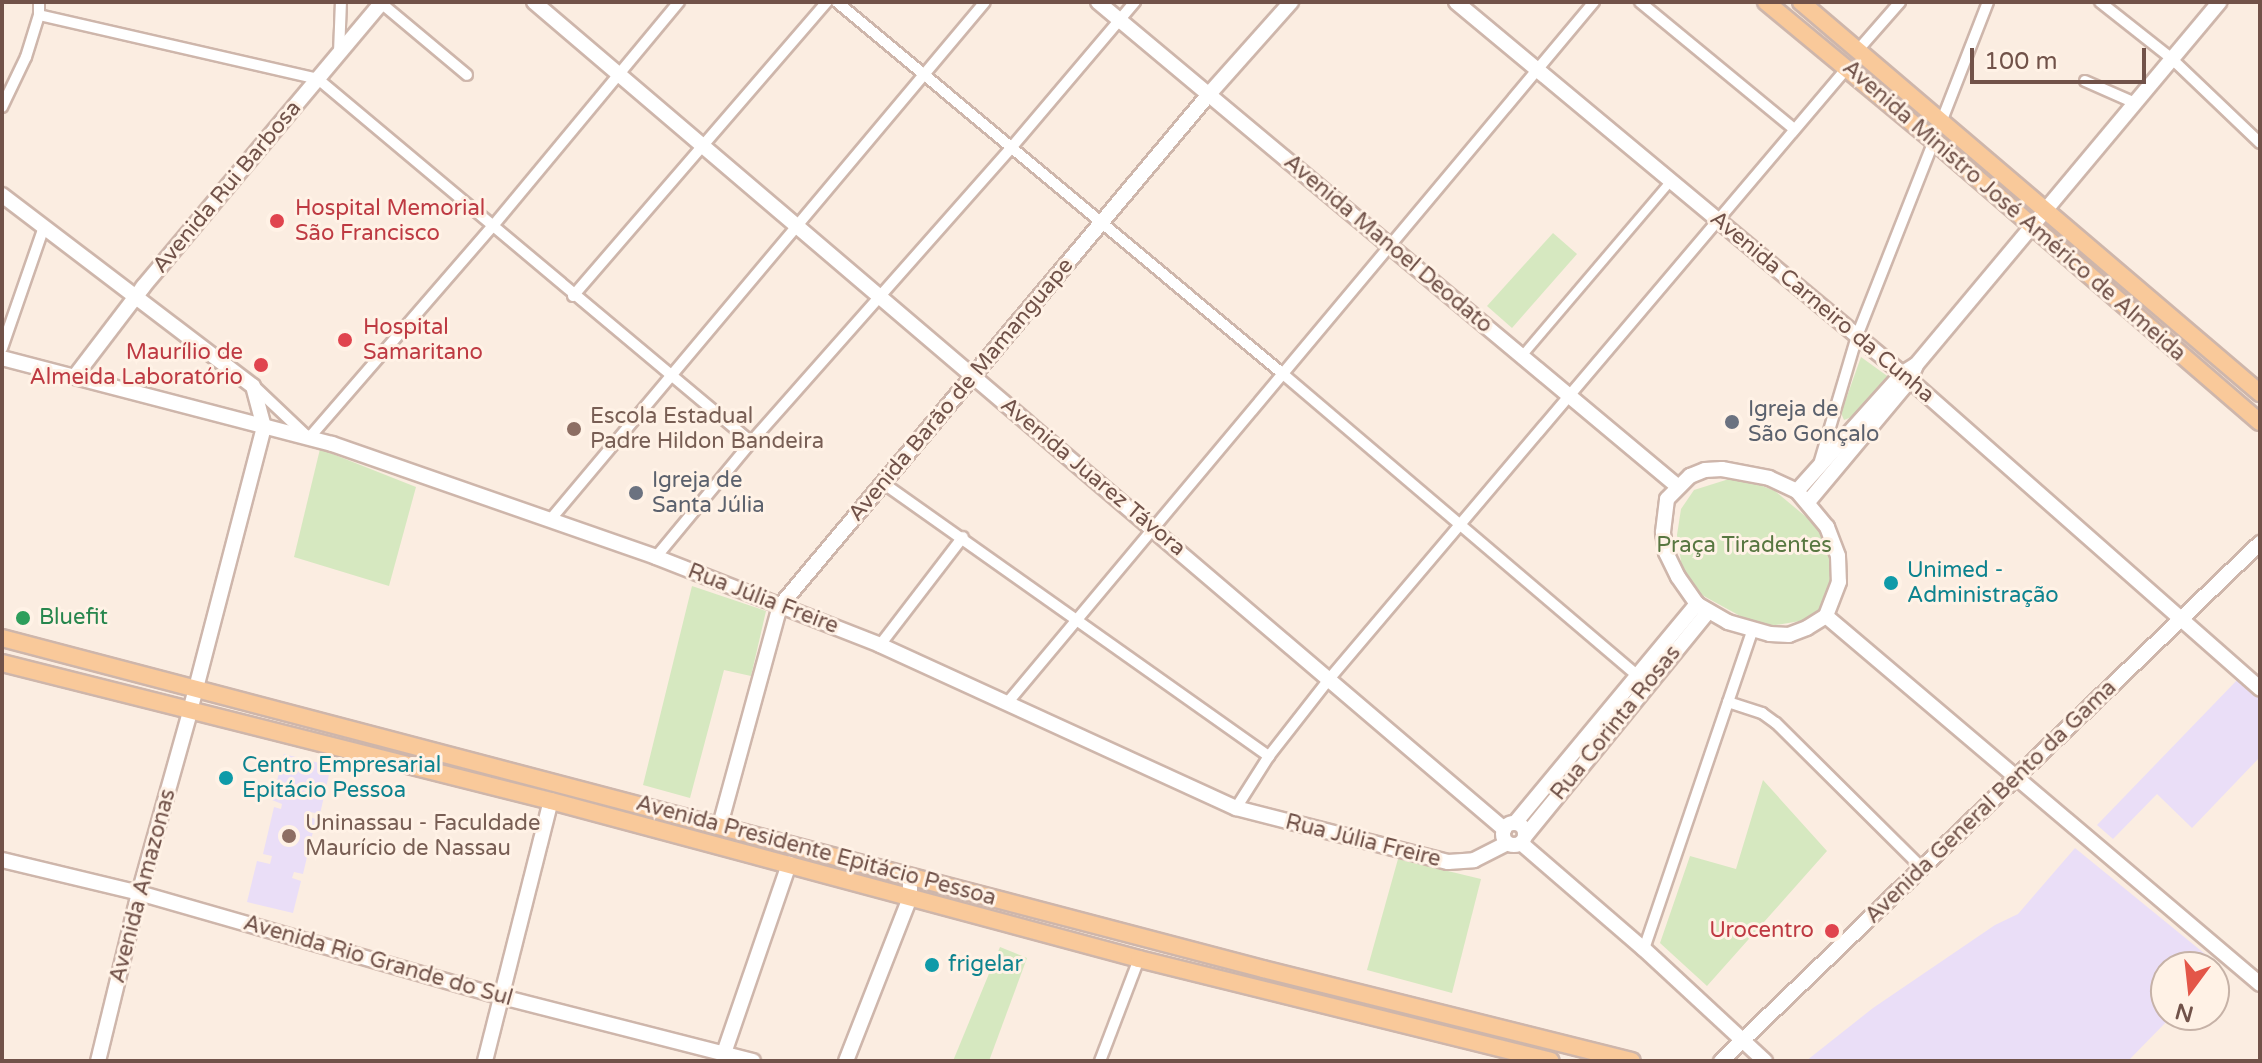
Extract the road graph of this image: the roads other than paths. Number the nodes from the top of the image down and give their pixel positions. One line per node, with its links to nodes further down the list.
1 (39, 2): 21 (street)
2 (341, 2): 24 (street)
3 (382, 2): 24 (main road, Avenida Rui Barbosa); 30 (street)
4 (534, 2): 28 (main road, Avenida Juarez Távora)
5 (679, 2): 28 (street)
6 (827, 2): 40 (street)
7 (837, 2): 29 (street)
8 (985, 2): 29 (street)
9 (1098, 2): 22 (main road, Avenida Manoel Deodato)
10 (1135, 2): 22 (street)
11 (1291, 2): 33 (main road, Avenida Barão de Mamanguape)
12 (1456, 2): 27 (main road, Avenida Carneiro da Cunha)
13 (1594, 2): 27 (street)
14 (1640, 2): 37 (street)
15 (1766, 2): 26 (main road, Avenida Ministro José Américo de Almeida)
16 (1801, 2): 23 (main road, Avenida Ministro José Américo de Almeida)
17 (1900, 2): 23 (street)
18 (1988, 2): 36 (street)
19 (2100, 2): 25 (street)
20 (2220, 2): 25 (main road)
21 (39, 15): 31 (street); 35 (street)
22 (1119, 20): 33 (main road, Avenida Manoel Deodato); 41 (street)
23 (1858, 50): 36 (main road, Avenida Ministro José Américo de Almeida)
24 (339, 53): 31 (main road, Avenida Rui Barbosa)
25 (2171, 58): 34 (main road); 39 (street)
26 (1847, 68): 37 (street); 38 (main road, Avenida Ministro José Américo de Almeida)
27 (1536, 71): 42 (main road, Avenida Carneiro da Cunha); 51 (street)
28 (618, 74): 40 (main road, Avenida Juarez Távora); 49 (street)
29 (923, 74): 41 (street); 47 (street)
30 (467, 75)
31 (318, 79): 49 (street); 53 (main road, Avenida Rui Barbosa)
32 (2085, 81): 34 (street)
33 (1210, 93): 46 (main road, Avenida Barão de Mamanguape); 51 (main road, Avenida Manoel Deodato)
34 (2135, 103): 44 (main road)
35 (2, 107)
36 (1942, 120): 44 (main road, Avenida Ministro José Américo de Almeida)
37 (1794, 129): 45 (street)
38 (1934, 141): 50 (main road, Avenida Ministro José Américo de Almeida); 55 (street)
39 (2260, 143)
40 (703, 145): 47 (main road, Avenida Juarez Távora); 54 (street)
41 (1011, 148): 46 (street); 52 (street)
42 (1670, 182): 45 (main road, Avenida Carneiro da Cunha); 58 (street)
43 (2, 195): 48 (main road)
44 (2048, 209): 50 (main road); 65 (main road, Avenida Ministro José Américo de Almeida)
45 (1718, 221): 55 (main road, Avenida Carneiro da Cunha); 66 (street)
46 (1101, 225): 60 (street); 63 (main road, Avenida Barão de Mamanguape)
47 (797, 226): 52 (main road, Avenida Juarez Távora); 62 (street)
48 (44, 227): 53 (main road); 56 (street)
49 (492, 227): 54 (street); 69 (street)
50 (2032, 228): 59 (main road); 67 (main road, Avenida Ministro José Américo de Almeida)
51 (1390, 245): 58 (main road, Avenida Manoel Deodato); 60 (street)
52 (880, 295): 63 (main road, Avenida Juarez Távora); 70 (street)
53 (136, 296): 61 (main road, Avenida Rui Barbosa); 64 (main road)
54 (573, 296): 62 (street)
55 (1857, 336): 59 (main road, Avenida Carneiro da Cunha); 71 (street)
56 (2, 348)
57 (2, 358): 61 (main road, Rua Júlia Freire)
58 (1521, 358): 66 (main road, Avenida Manoel Deodato)
59 (1910, 373): 71 (main road); 75 (main road); 85 (main road, Avenida Carneiro da Cunha)
60 (1283, 374): 77 (street); 78 (street)
61 (76, 375): 68 (main road, Rua Júlia Freire)
62 (669, 376): 70 (street); 76 (street)
63 (972, 376): 72 (main road, Avenida Barão de Mamanguape); 78 (main road, Avenida Juarez Távora)
64 (253, 386): 68 (main road); 69 (street)
65 (2260, 393)
66 (1567, 398): 73 (main road, Avenida Manoel Deodato); 77 (street)
67 (2260, 422)
68 (264, 427): 69 (main road, Rua Júlia Freire); 93 (main road, Avenida Amazonas)
69 (309, 438): 76 (main road, Rua Júlia Freire)
70 (751, 442): 81 (street)
71 (1820, 463): 74 (main road)
72 (883, 483): 79 (street); 82 (main road, Avenida Barão de Mamanguape)
73 (1677, 486): 74 (main road); 83 (main road)
74 (1797, 491): 75 (main road)
75 (1808, 502): 84 (main road)
76 (550, 520): 81 (main road, Rua Júlia Freire)
77 (1459, 525): 91 (street); 92 (street)
78 (1153, 527): 86 (street); 91 (main road, Avenida Juarez Távora)
79 (963, 537): 86 (street); 89 (street)
80 (2260, 543): 85 (main road, Avenida General Bento da Gama)
81 (656, 557): 82 (main road, Rua Júlia Freire)
82 (780, 606): 89 (main road, Rua Júlia Freire); 102 (main road, Avenida Barão de Mamanguape)
83 (1703, 608): 87 (main road); 92 (main road, Rua Corinta Rosas)
84 (1826, 616): 87 (main road); 99 (main road)
85 (2183, 617): 94 (main road, Avenida Carneiro da Cunha); 99 (main road, Avenida General Bento da Gama)
86 (1078, 618): 95 (street); 98 (street)
87 (1752, 631): 96 (street)
88 (2, 638): 93 (main road, Avenida Presidente Epitácio Pessoa)
89 (880, 645): 95 (main road, Rua Júlia Freire)
90 (2, 663): 97 (main road, Avenida Presidente Epitácio Pessoa)
91 (1330, 678): 98 (street); 103 (main road, Avenida Juarez Távora)
92 (1641, 679): 103 (main road, Rua Corinta Rosas)
93 (196, 689): 97 (main road, Avenida Amazonas); 102 (main road, Avenida Presidente Epitácio Pessoa)
94 (2260, 689)
95 (1008, 702): 101 (main road, Rua Júlia Freire)
96 (1728, 702): 106 (street); 110 (street)
97 (190, 712): 100 (main road, Avenida Presidente Epitácio Pessoa); 108 (main road, Avenida Amazonas)
98 (1269, 756): 101 (street)
99 (2016, 778): 106 (main road, Avenida General Bento da Gama); 112 (main road)
100 (551, 801): 105 (main road, Avenida Presidente Epitácio Pessoa); 113 (main road)
101 (1236, 808): 103 (main road, Rua Júlia Freire)
102 (720, 825): 107 (main road, Avenida Presidente Epitácio Pessoa)
103 (1515, 835): 110 (main road, Avenida Juarez Távora)
104 (2, 860): 108 (main road, Avenida Rio Grande do Sul)
105 (789, 864): 109 (main road, Avenida Presidente Epitácio Pessoa); 115 (main road)
106 (1922, 868): 114 (main road, Avenida General Bento da Gama)
107 (910, 877): 109 (main road); 122 (main road, Avenida Presidente Epitácio Pessoa)
108 (139, 893): 113 (main road, Avenida Rio Grande do Sul); 116 (main road, Avenida Amazonas)
109 (910, 898): 111 (main road, Avenida Presidente Epitácio Pessoa); 119 (main road)
110 (1644, 949): 114 (main road, Avenida Juarez Távora)
111 (1139, 959): 120 (street); 121 (main road, Avenida Presidente Epitácio Pessoa)
112 (2260, 984)
113 (502, 997): 115 (main road, Avenida Rio Grande do Sul); 117 (main road)
114 (1742, 1040): 123 (main road, Avenida General Bento da Gama); 124 (main road, Avenida Juarez Távora)
115 (724, 1053): 118 (main road, Avenida Rio Grande do Sul)
116 (98, 1061)
117 (485, 1061)
118 (753, 1061)
119 (846, 1061)
120 (1100, 1061)
121 (1551, 1061)
122 (1632, 1061)
123 (1721, 1061)
124 (1765, 1061)

